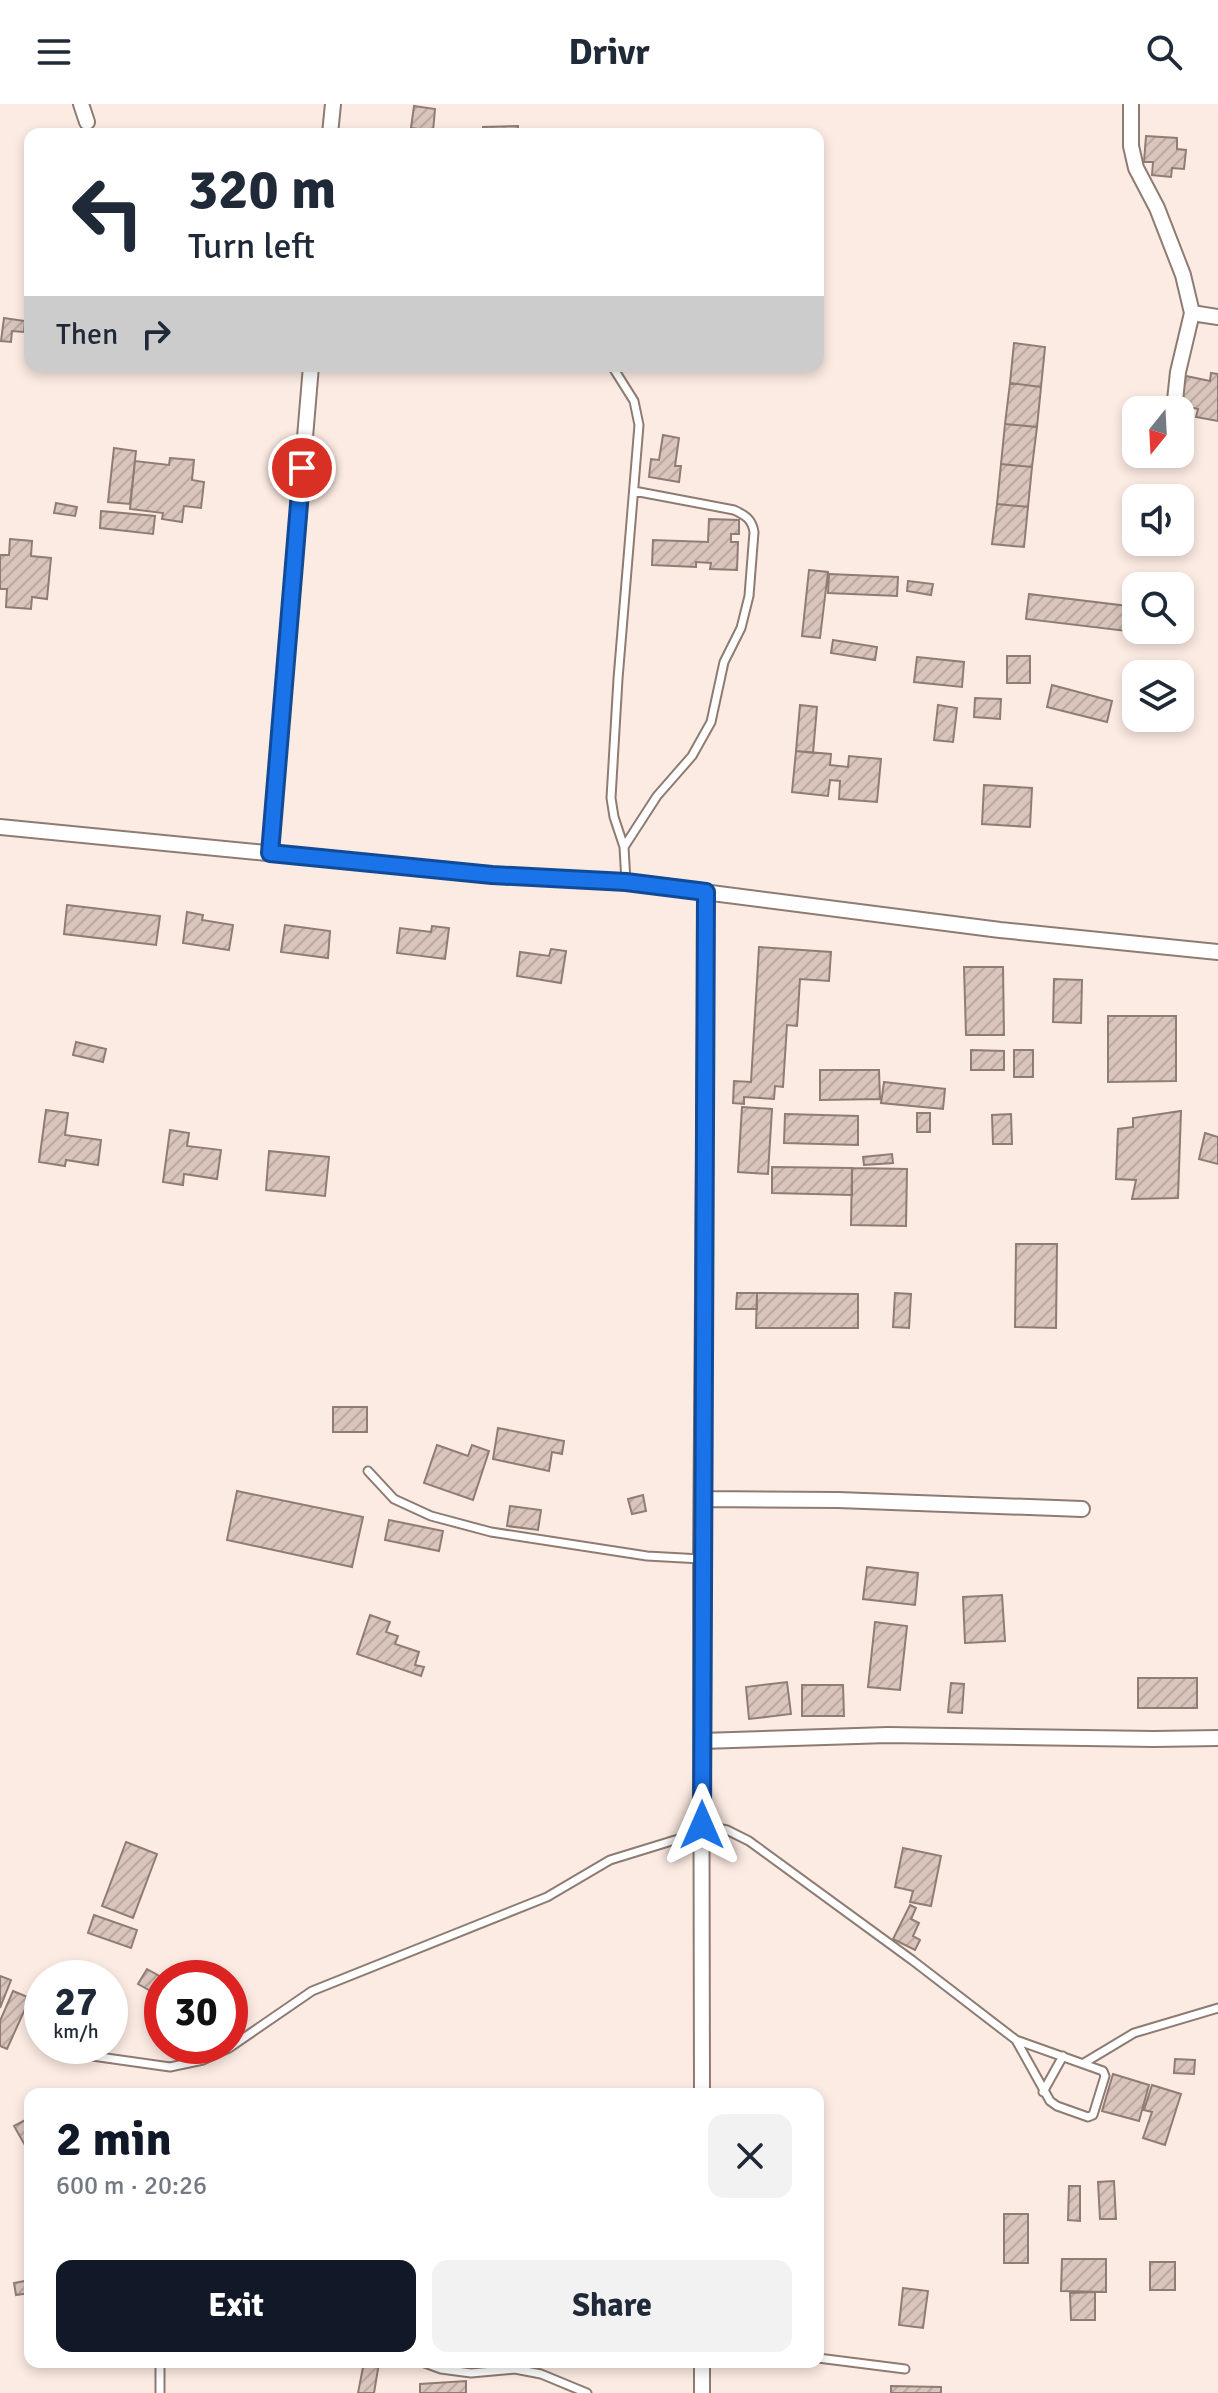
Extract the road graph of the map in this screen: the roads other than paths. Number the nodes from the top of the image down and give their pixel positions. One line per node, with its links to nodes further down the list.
1 (81, 104): 4 (street)
2 (333, 104): 5 (street)
3 (1131, 104): 6 (street)
4 (88, 126)
5 (331, 128)
6 (1192, 313): 7 (street); 10 (street)
7 (1218, 317)
8 (310, 372): 14 (street)
9 (616, 372): 11 (lane)
10 (1175, 396)
11 (634, 491): 13 (lane); 13 (lane)
12 (0, 827): 14 (street)
13 (624, 847): 15 (lane)
14 (270, 853): 15 (street)
15 (626, 882): 16 (street)
16 (706, 892): 17 (street); 19 (street)
17 (1218, 952)
18 (368, 1471): 21 (lane)
19 (703, 1499): 20 (street); 21 (street)
20 (1082, 1509)
21 (701, 1559): 23 (street)
22 (1218, 1738): 23 (street)
23 (702, 1741): 24 (street)
24 (702, 1829): 26 (lane); 28 (lane); 30 (street)
25 (1218, 2008): 29 (lane)
26 (1016, 2040): 27 (lane); 31 (lane)
27 (1063, 2056): 29 (lane); 31 (lane)
28 (128, 2061)
29 (1084, 2063): 31 (lane)
30 (702, 2088)
31 (1043, 2092)
32 (824, 2359): 36 (lane)
33 (160, 2368): 37 (lane)
34 (438, 2368): 38 (lane)
35 (702, 2368): 39 (street)
36 (905, 2369)
37 (160, 2393)
38 (587, 2393)
39 (702, 2393)

